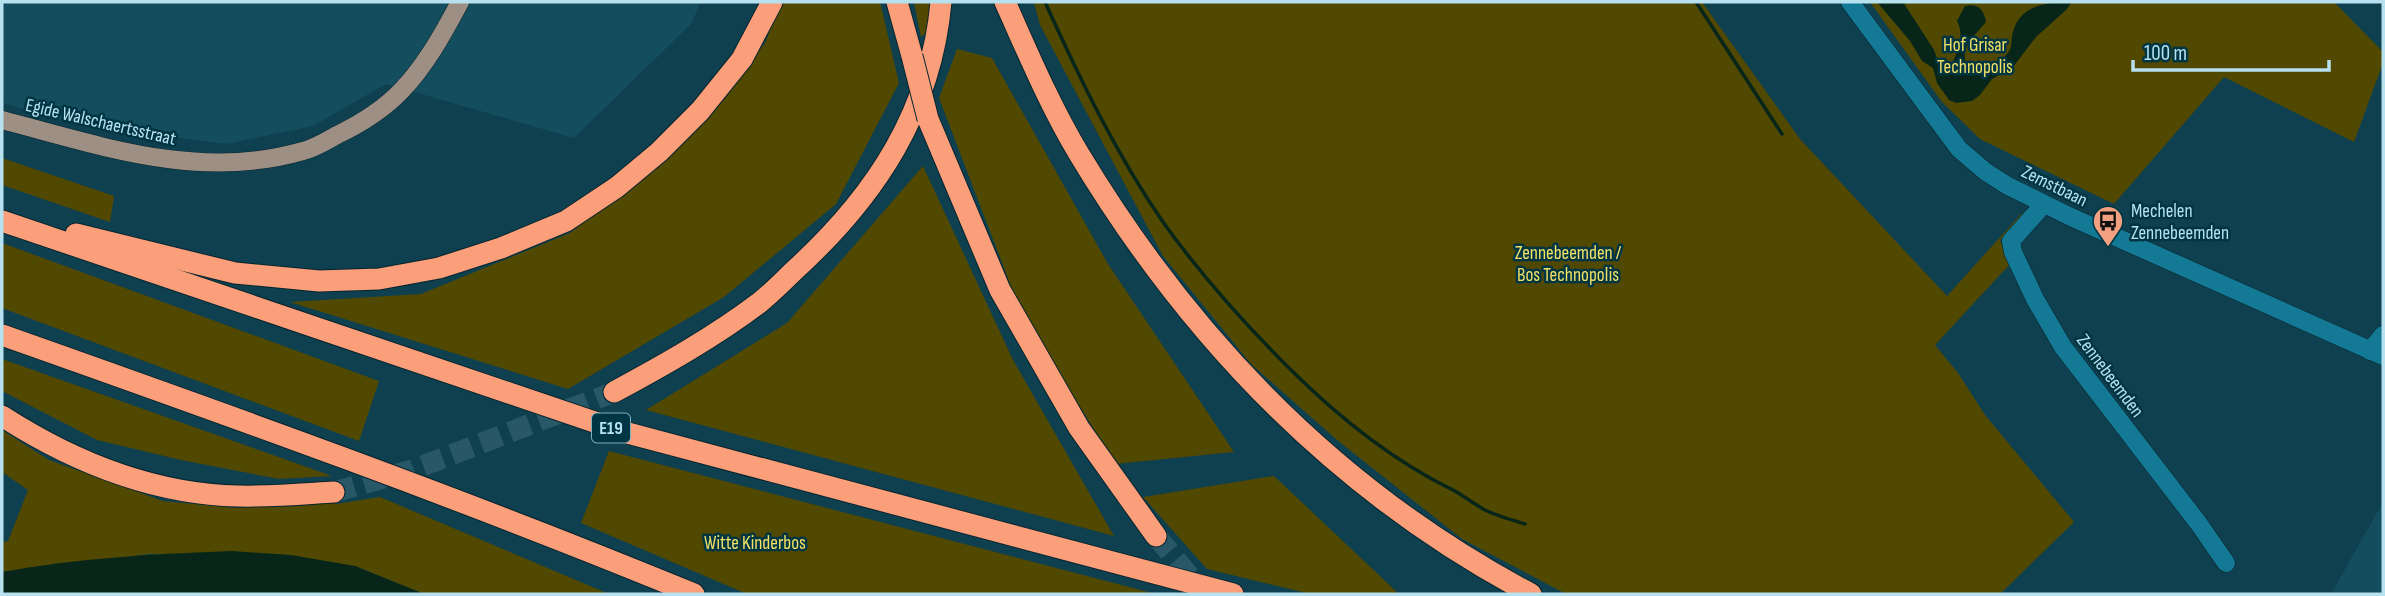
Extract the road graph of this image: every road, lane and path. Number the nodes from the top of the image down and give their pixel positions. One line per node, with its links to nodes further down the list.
1 (460, 2): 7 (main road, Egide Walschaertsstraat)
2 (772, 2): 9 (highway)
3 (897, 2): 16 (highway, bridge)
4 (941, 2): 13 (highway)
5 (1005, 2): 20 (highway)
6 (1850, 2): 8 (street, Zemstbaan)
7 (2, 120)
8 (2044, 204): 12 (street, Zemstbaan); 17 (street, Zennebeemden)
9 (2, 220): 19 (highway, E19)
10 (2, 335): 18 (highway)
11 (2383, 335): 12 (street)
12 (2377, 354)
13 (614, 392)
14 (2, 416): 15 (highway)
15 (334, 492)
16 (1156, 536)
17 (2226, 563)
18 (694, 594)
19 (1233, 594)
20 (1531, 594)

